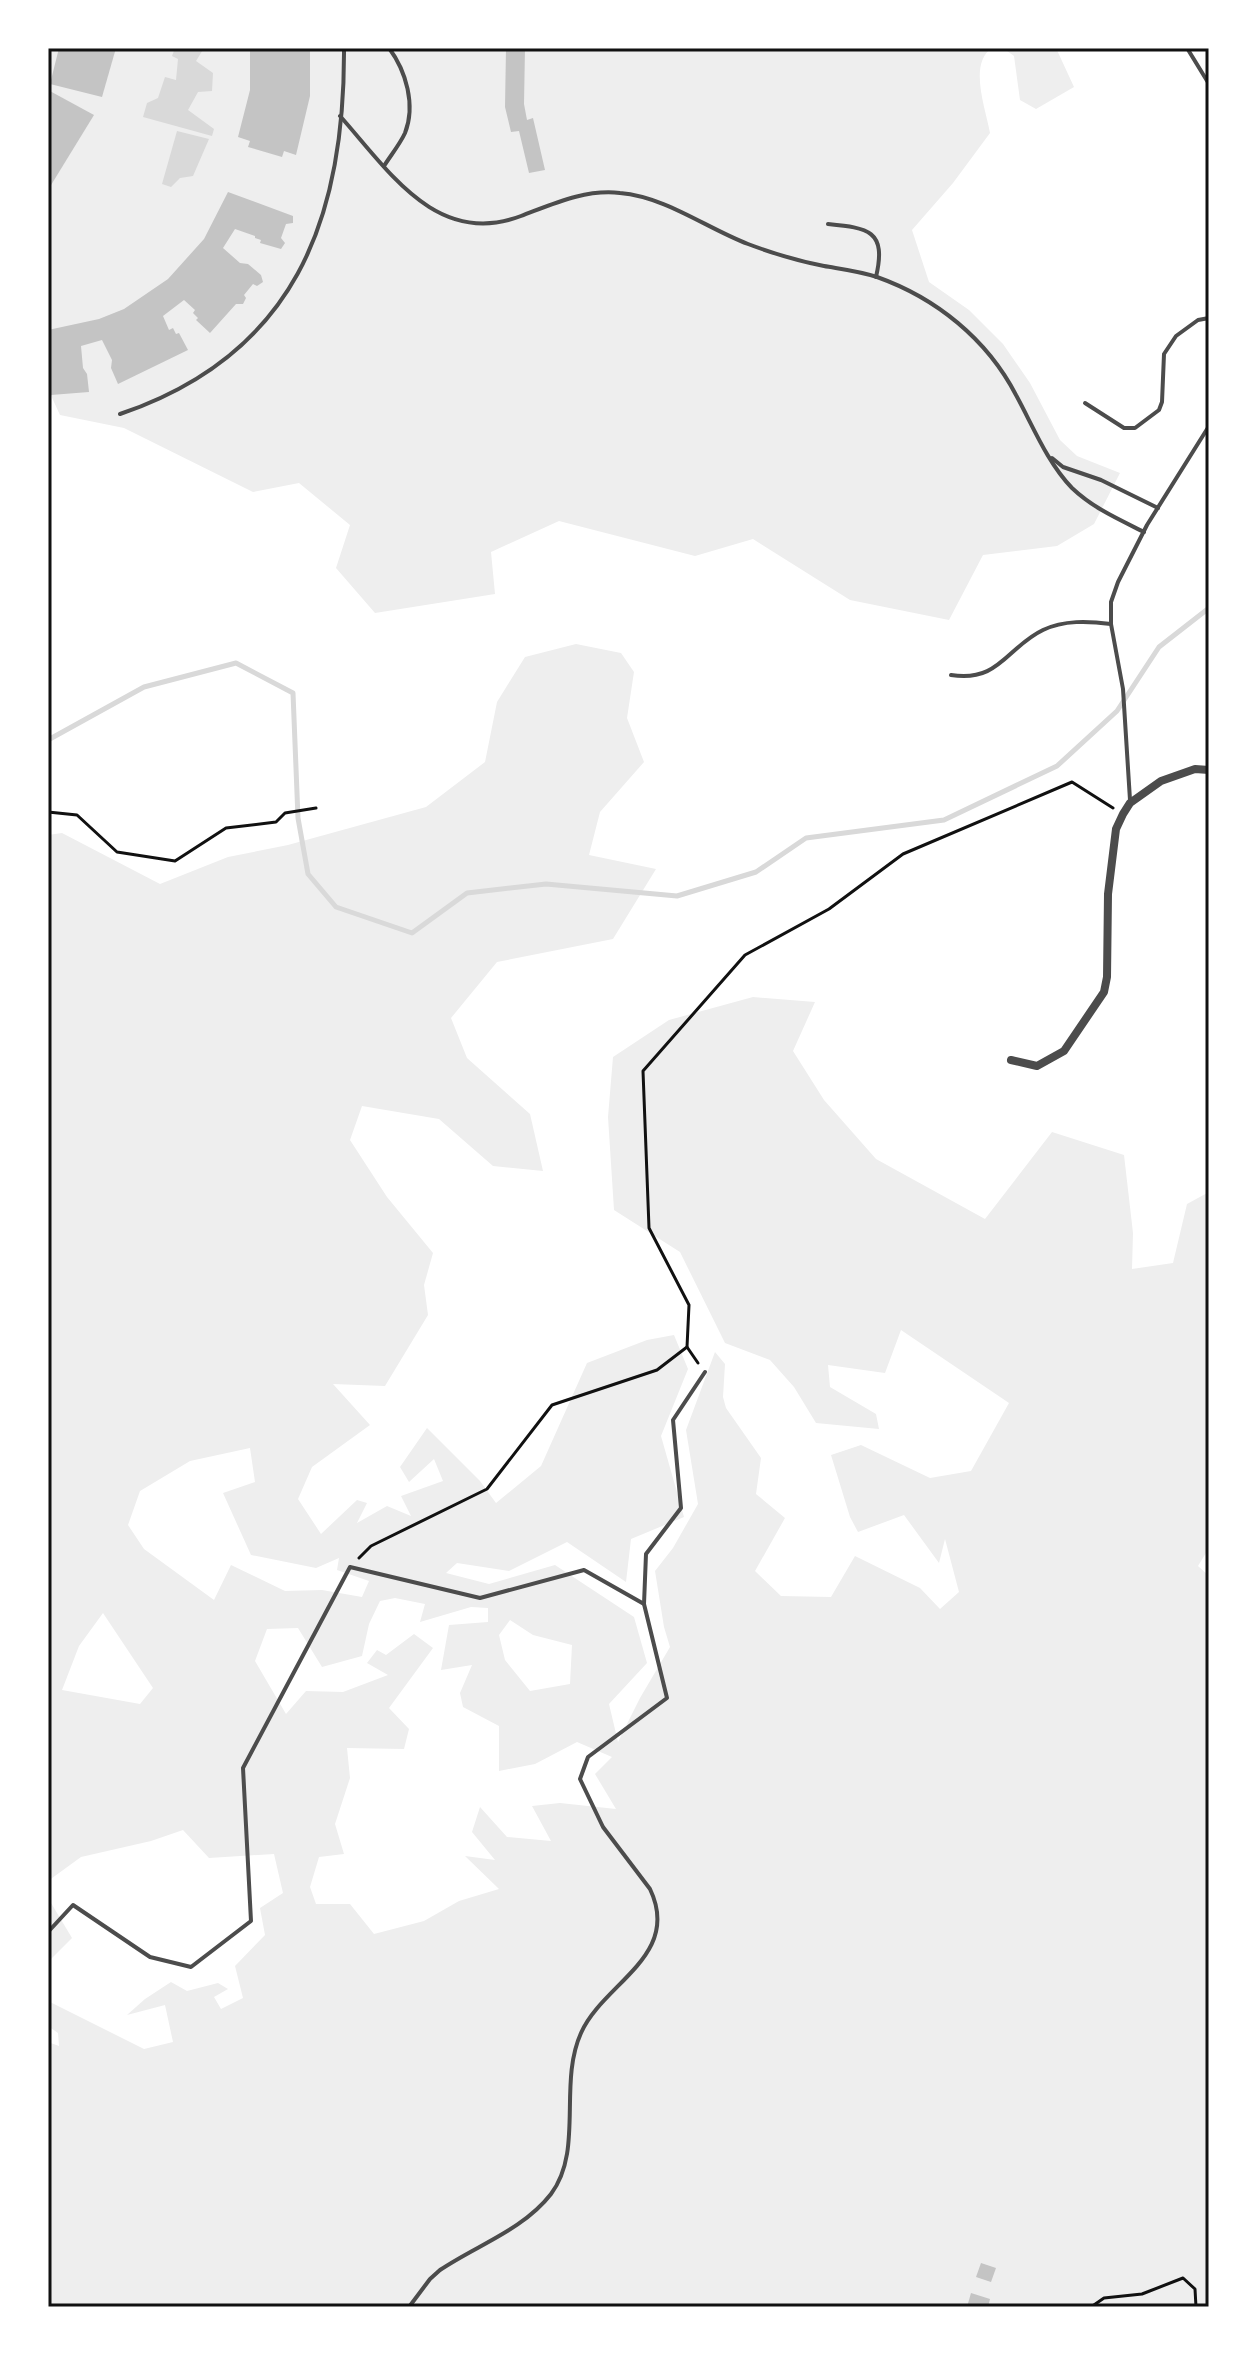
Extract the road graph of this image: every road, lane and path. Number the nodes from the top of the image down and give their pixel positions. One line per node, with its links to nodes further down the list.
1 (344, 48): 5 (lane)
2 (389, 48): 6 (lane)
3 (1187, 48): 4 (lane)
4 (1209, 84)
5 (340, 116): 6 (lane); 11 (lane)
6 (384, 166): 8 (lane)
7 (828, 224): 8 (lane)
8 (876, 277): 13 (lane)
9 (1209, 318): 10 (lane)
10 (1085, 403)
11 (120, 414)
12 (1209, 426): 14 (lane)
13 (1043, 446): 14 (lane); 15 (lane)
14 (1158, 508): 15 (lane)
15 (1144, 532): 16 (lane)
16 (1111, 624): 17 (lane); 19 (lane)
17 (951, 675)
18 (1209, 770): 19 (street)
19 (1130, 803): 22 (street)
20 (316, 808): 21 (path)
21 (48, 812)
22 (1123, 814): 23 (street); 24 (path)
23 (1011, 1060)
24 (687, 1347): 25 (path); 26 (path)
25 (705, 1372): 27 (lane)
26 (350, 1567): 27 (lane); 28 (lane)
27 (644, 1604): 29 (lane)
28 (48, 1932)
29 (409, 2307)
30 (1091, 2307): 31 (path)
31 (1196, 2307)

